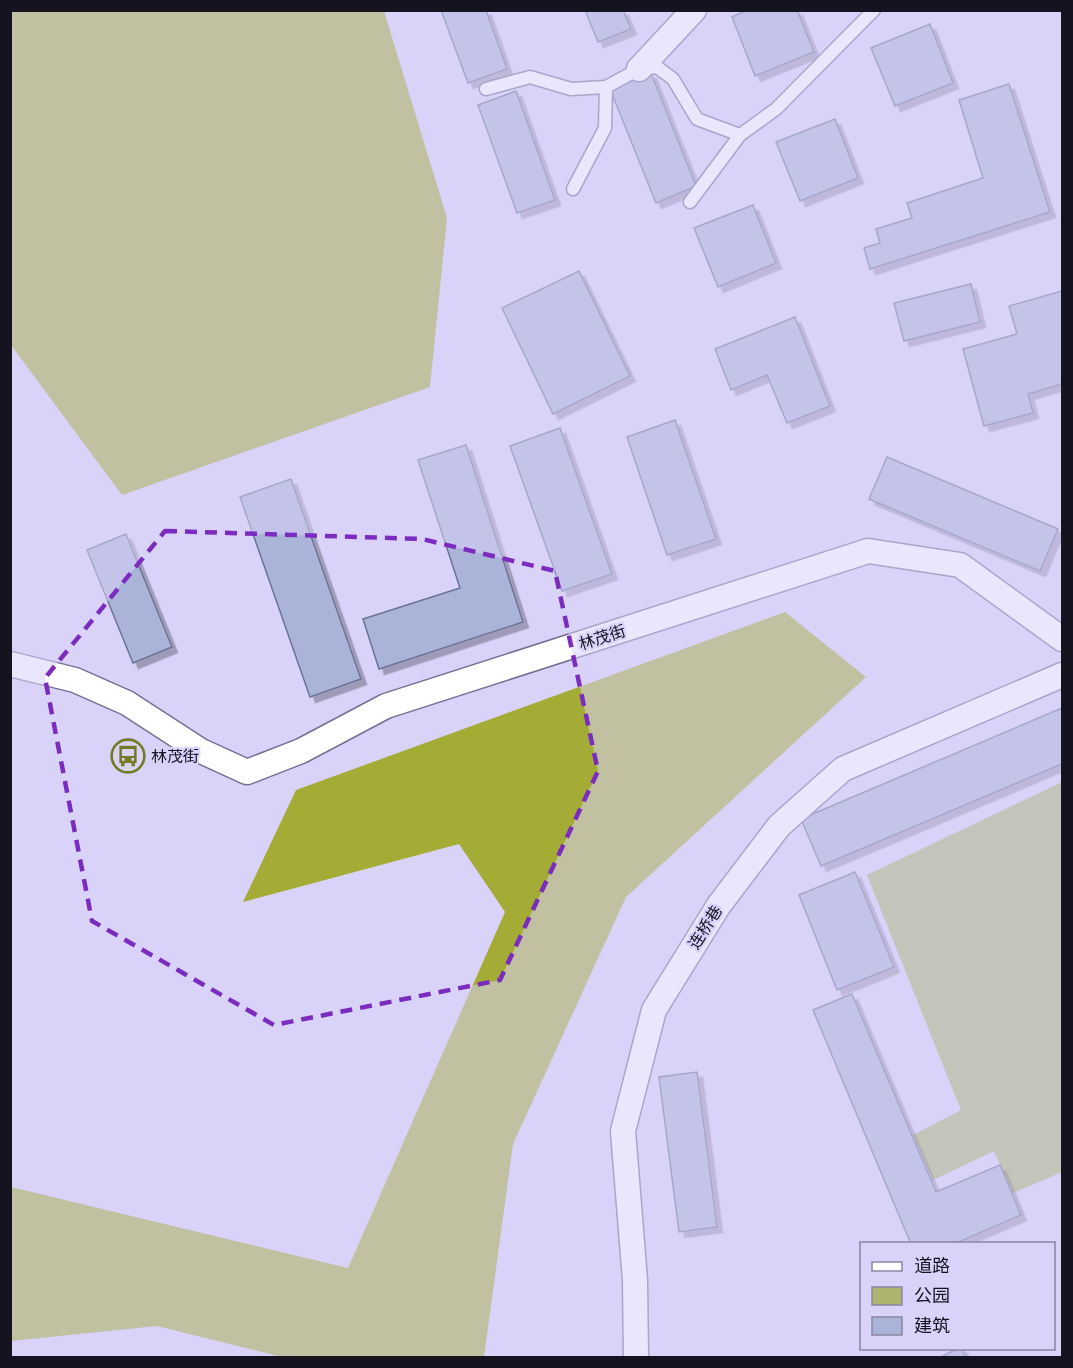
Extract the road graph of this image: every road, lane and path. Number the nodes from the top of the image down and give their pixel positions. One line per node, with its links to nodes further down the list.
1 (694, 10): 3 (street)
2 (874, 10): 6 (lane)
3 (639, 69): 4 (lane); 6 (lane)
4 (606, 87): 5 (lane); 7 (lane)
5 (486, 89)
6 (740, 135): 8 (lane)
7 (573, 189)
8 (690, 202)
9 (1062, 639): 10 (street, 林茂街)
10 (10, 664)
11 (1062, 675): 12 (street, 连桥巷)
12 (636, 1358)

